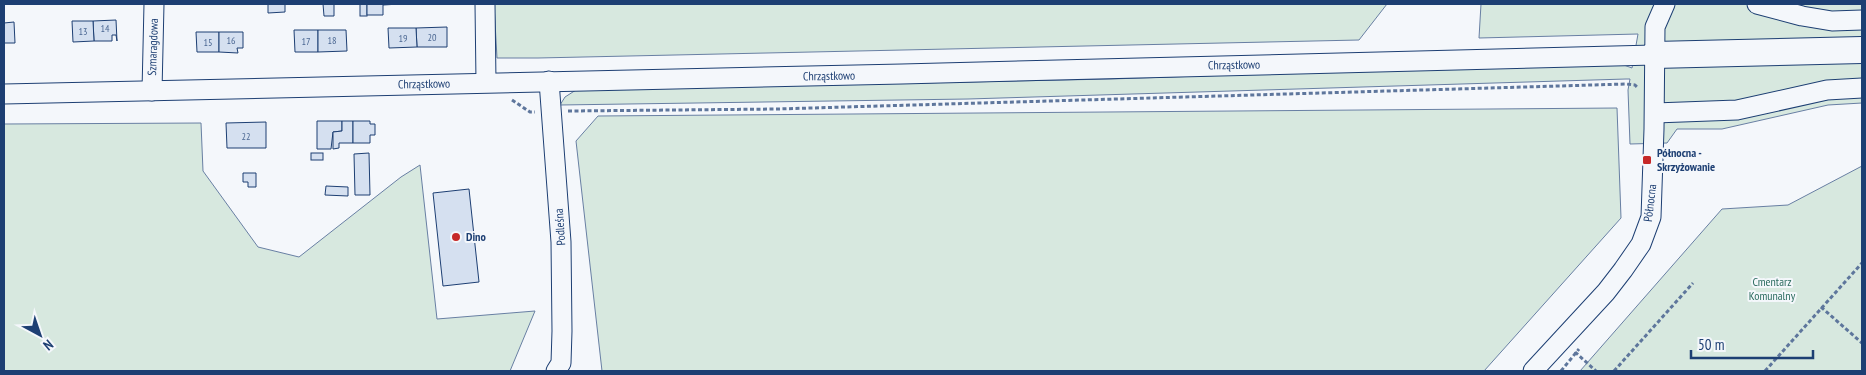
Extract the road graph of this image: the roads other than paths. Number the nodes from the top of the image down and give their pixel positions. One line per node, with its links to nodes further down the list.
1 (154, 4): 11 (street, Szmaragdowa)
2 (485, 4): 9 (street)
3 (1665, 4): 7 (street, Północna)
4 (1757, 4): 5 (street)
5 (1862, 20)
6 (1862, 50): 7 (highway)
7 (1654, 55): 8 (street, Chrząstkowo); 13 (street, Północna)
8 (548, 81): 9 (street, Chrząstkowo); 14 (street, Podleśna)
9 (486, 82): 11 (street, Chrząstkowo)
10 (1862, 88): 13 (street)
11 (152, 91): 12 (street, Chrząstkowo)
12 (4, 94)
13 (1655, 113): 15 (street, Północna)
14 (556, 371)
15 (1533, 371)

